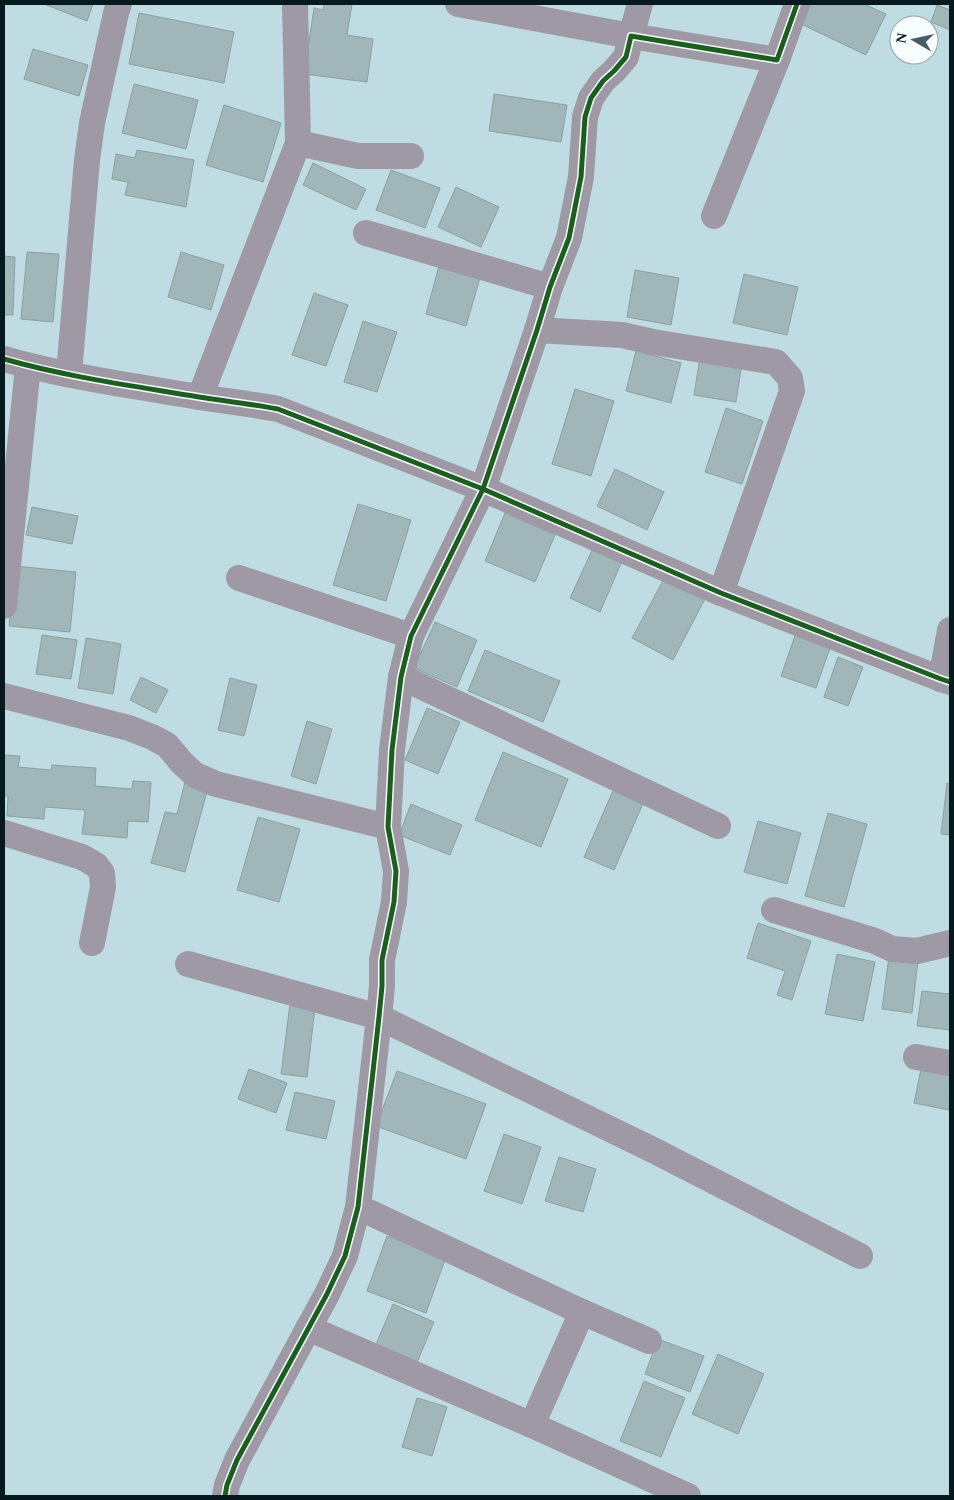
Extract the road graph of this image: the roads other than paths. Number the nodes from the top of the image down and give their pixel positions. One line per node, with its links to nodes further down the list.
1 (119, 4): 15 (street)
2 (296, 4): 8 (street)
3 (458, 4): 6 (street)
4 (640, 4): 6 (street)
5 (797, 4): 7 (street)
6 (631, 36): 7 (street); 12 (street)
7 (777, 60): 10 (street)
8 (298, 143): 9 (street); 16 (street)
9 (410, 156)
10 (714, 216)
11 (366, 233): 12 (street)
12 (550, 287): 13 (street)
13 (537, 330): 17 (street); 19 (street)
14 (16, 362): 15 (street); 20 (street)
15 (68, 374): 16 (street)
16 (200, 397): 17 (street)
17 (483, 489): 19 (street); 22 (street)
18 (239, 578): 22 (street)
19 (720, 593): 24 (street)
20 (4, 606)
21 (950, 630): 24 (street)
22 (411, 636): 23 (street)
23 (401, 677): 26 (street); 27 (street)
24 (946, 681)
25 (4, 696): 27 (street)
26 (718, 826)
27 (388, 827): 33 (street)
28 (4, 833): 30 (street)
29 (774, 910): 31 (street)
30 (92, 943)
31 (950, 943)
32 (188, 964): 33 (street)
33 (379, 1017): 36 (street); 37 (street)
34 (916, 1057): 35 (street)
35 (950, 1063)
36 (358, 1207): 38 (street); 39 (street)
37 (860, 1256)
38 (582, 1312): 40 (street); 41 (street)
39 (308, 1328): 41 (street); 42 (street)
40 (649, 1341)
41 (532, 1425): 43 (street)
42 (225, 1496)
43 (688, 1496)

